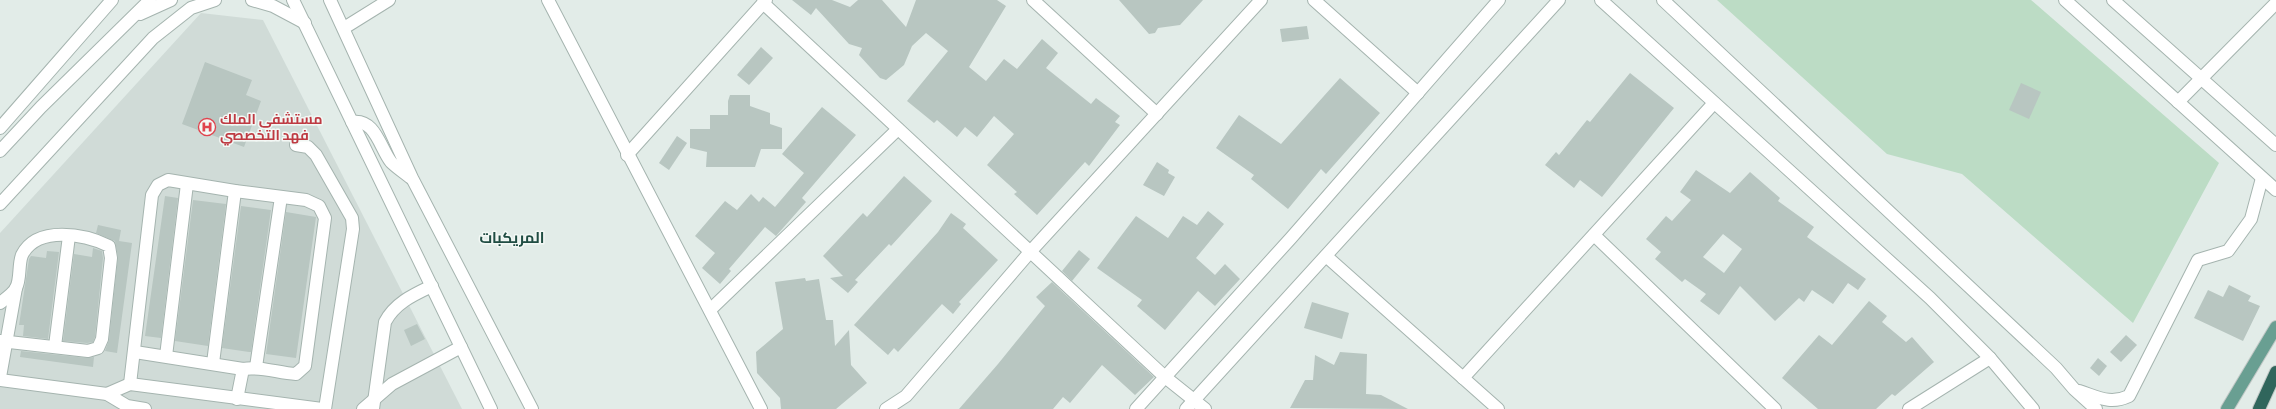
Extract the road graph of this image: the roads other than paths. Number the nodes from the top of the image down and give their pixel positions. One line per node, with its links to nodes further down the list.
1 (112, 0): 30 (street)
2 (150, 0): 21 (street)
3 (171, 0): 21 (street)
4 (215, 0): 42 (street)
5 (252, 0): 22 (street)
6 (330, 0): 23 (street)
7 (389, 0): 23 (street)
8 (548, 0): 35 (street)
9 (1033, 0): 28 (street)
10 (1262, 0): 28 (street)
11 (1314, 0): 25 (street)
12 (1499, 0): 25 (street)
13 (1559, 0): 46 (street)
14 (1601, 0): 27 (street)
15 (1663, 0): 66 (street)
16 (2065, 0): 26 (street)
17 (2112, 0): 24 (street)
18 (291, 2): 22 (street)
19 (764, 2): 31 (street); 35 (street)
20 (2276, 3): 24 (street)
21 (133, 17): 34 (street)
22 (305, 23): 29 (street)
23 (344, 28): 36 (street)
24 (2200, 78): 26 (street); 33 (street)
25 (1418, 93): 62 (street)
26 (2178, 102): 37 (street)
27 (1714, 103): 43 (street); 57 (street)
28 (1157, 114): 45 (street)
29 (352, 122): 36 (street); 47 (street)
30 (0, 128)
31 (898, 129): 45 (street); 50 (street)
32 (296, 145): 73 (street)
33 (2276, 145)
34 (0, 151)
35 (628, 155): 50 (street)
36 (412, 178): 76 (street)
37 (2262, 178): 39 (street); 66 (street)
38 (187, 184): 40 (street); 55 (street); 56 (street)
39 (2276, 190)
40 (235, 191): 41 (street); 58 (street)
41 (281, 197): 59 (street); 59 (street)
42 (0, 204)
43 (1594, 235): 63 (street); 83 (street)
44 (69, 236): 48 (street); 53 (street); 53 (street)
45 (1030, 252): 62 (street); 78 (street)
46 (1326, 256): 63 (street); 69 (street)
47 (432, 286): 54 (street); 70 (street)
48 (16, 288): 49 (street); 52 (street)
49 (0, 304)
50 (710, 310): 77 (street)
51 (2276, 327): 87 (main road)
52 (4, 342): 53 (street); 64 (street)
53 (55, 346)
54 (461, 347): 70 (street); 75 (street)
55 (135, 352): 56 (street); 65 (street)
56 (166, 356): 58 (street)
57 (1990, 358): 84 (street); 85 (street)
58 (213, 363): 60 (street)
59 (256, 366): 60 (street)
60 (243, 369): 68 (street)
61 (2276, 372): 88 (highway)
62 (1165, 377): 69 (street); 79 (street)
63 (1463, 378): 82 (street)
64 (0, 379): 67 (street)
65 (130, 384): 67 (street); 68 (street)
66 (2074, 389): 86 (street)
67 (107, 394): 71 (street)
68 (237, 399): 72 (street)
69 (1194, 399): 80 (street); 81 (street)
70 (374, 405): 74 (street)
71 (145, 409)
72 (322, 409)
73 (325, 409)
74 (363, 409)
75 (491, 409)
76 (532, 409)
77 (761, 409)
78 (886, 409)
79 (1136, 409)
80 (1186, 409)
81 (1205, 409)
82 (1498, 409)
83 (1775, 409)
84 (1909, 409)
85 (2033, 409)
86 (2096, 409)
87 (2227, 409)
88 (2259, 409)

